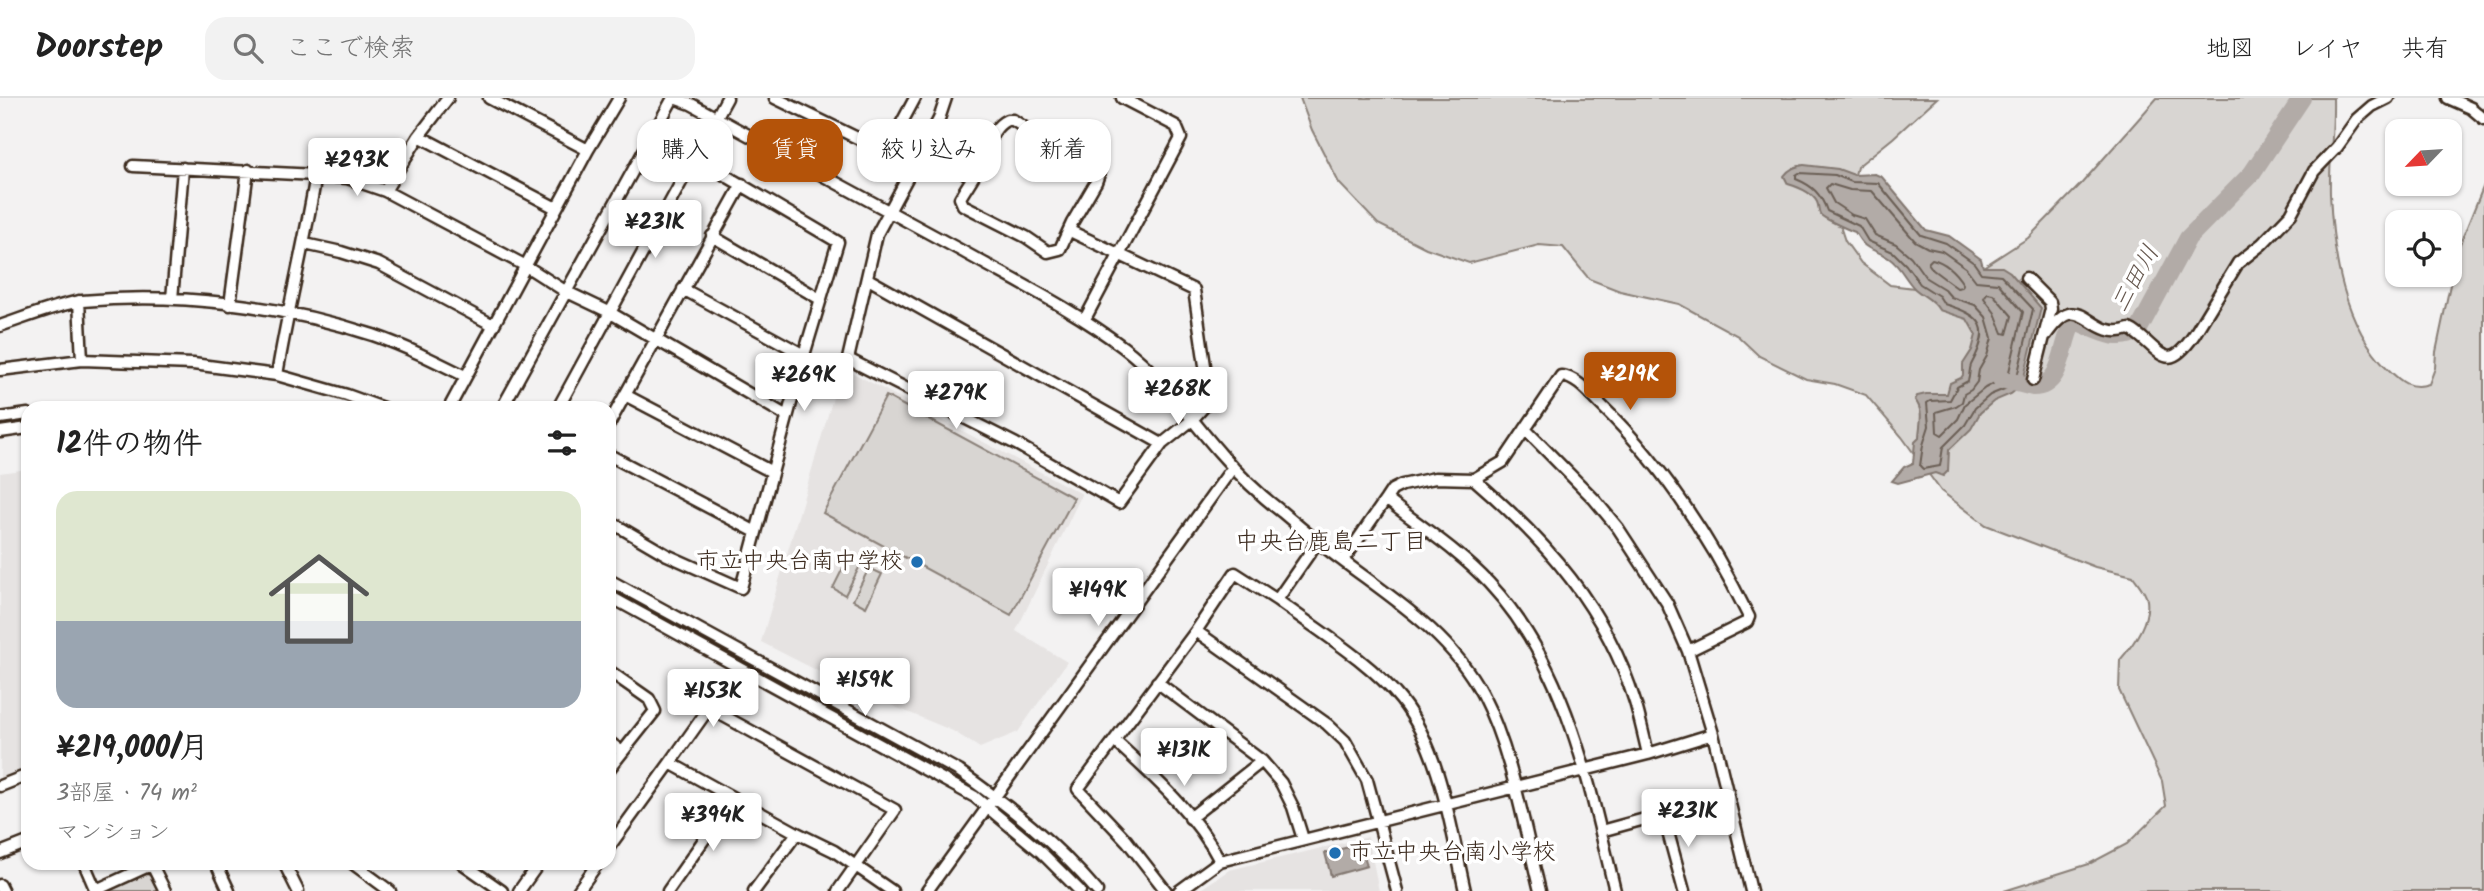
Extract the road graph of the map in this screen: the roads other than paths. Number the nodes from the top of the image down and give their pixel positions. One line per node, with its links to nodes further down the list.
1 (447, 98): 16 (street)
2 (489, 98): 17 (street)
3 (619, 98): 17 (street)
4 (673, 98): 12 (street); 38 (street)
5 (727, 98): 12 (street)
6 (775, 98): 7 (street)
7 (915, 98)
8 (946, 98): 13 (street)
9 (1122, 98): 33 (street)
10 (2388, 98): 48 (street)
11 (2448, 98): 14 (street)
12 (716, 118): 29 (street)
13 (937, 119)
14 (2484, 119)
15 (1001, 122): 30 (street)
16 (419, 136): 27 (street); 28 (street)
17 (588, 150): 28 (street)
18 (133, 166): 19 (street)
19 (183, 168): 20 (street); 39 (street)
20 (248, 170): 21 (street); 42 (street)
21 (316, 175): 27 (street); 32 (street)
22 (733, 179): 26 (street)
23 (681, 182): 43 (street)
24 (906, 182): 29 (street)
25 (968, 182): 30 (street)
26 (742, 184): 31 (street); 40 (street)
27 (385, 191): 34 (street)
28 (556, 208): 34 (street)
29 (890, 212): 36 (street); 45 (street)
30 (1070, 231): 33 (street)
31 (712, 236): 37 (street); 40 (street)
32 (305, 244): 44 (street); 46 (street)
33 (1119, 254): 45 (street); 65 (street)
34 (526, 267): 38 (street); 46 (street)
35 (2026, 278): 48 (street)
36 (868, 279): 69 (street); 69 (street)
37 (682, 289): 49 (street); 50 (street)
38 (565, 291): 43 (street); 59 (street)
39 (172, 299): 41 (street); 42 (street)
40 (820, 299): 50 (street)
41 (79, 302): 47 (street); 51 (street)
42 (230, 305): 44 (street)
43 (609, 312): 49 (street); 60 (street)
44 (287, 313): 53 (street); 54 (street)
45 (1085, 319): 65 (street)
46 (494, 325): 54 (street)
47 (0, 326)
48 (2046, 335): 55 (street)
49 (655, 340): 56 (street); 63 (street)
50 (804, 355): 63 (street)
51 (82, 360): 52 (street); 53 (street)
52 (0, 370)
53 (277, 375): 57 (street)
54 (465, 376): 58 (street)
55 (2033, 380)
56 (625, 395): 61 (street); 72 (street)
57 (364, 401)
58 (452, 401)
59 (506, 401)
60 (562, 401)
61 (616, 411)
62 (21, 415): 64 (street)
63 (787, 416): 72 (street)
64 (0, 418)
65 (1192, 420): 69 (street); 71 (street)
66 (21, 429): 68 (street)
67 (1525, 429): 73 (street); 83 (street); 83 (street)
68 (0, 432)
69 (1162, 444)
70 (616, 459): 76 (street)
71 (1233, 467): 77 (street); 99 (street)
72 (772, 472): 76 (street)
73 (1474, 479): 74 (street); 90 (street)
74 (1385, 499): 78 (street); 94 (street)
75 (616, 525): 76 (street)
76 (756, 532)
77 (1318, 541): 78 (street); 81 (street)
78 (1343, 561): 97 (street)
79 (616, 584): 99 (street)
80 (616, 600): 102 (street)
81 (1276, 600): 82 (street); 101 (street)
82 (1196, 631): 85 (street); 105 (street)
83 (1688, 651): 86 (street)
84 (616, 676): 89 (street)
85 (1157, 682): 87 (street); 92 (street)
86 (1713, 734): 90 (street); 98 (street)
87 (1115, 741): 104 (street); 140 (street)
88 (616, 747): 89 (street)
89 (622, 752): 91 (street)
90 (1648, 754): 94 (street)
91 (616, 760)
92 (1262, 761): 104 (street); 109 (street)
93 (670, 763): 100 (street); 108 (street); 113 (street)
94 (1585, 770): 97 (street); 106 (street)
95 (21, 778): 96 (street)
96 (0, 786)
97 (1514, 786): 101 (street); 144 (street)
98 (1728, 792): 103 (street); 147 (street)
99 (995, 796): 102 (street); 139 (street)
100 (733, 798): 107 (street); 133 (street)
101 (1445, 804): 105 (street); 143 (street)
102 (988, 806): 137 (street); 138 (street)
103 (1663, 814): 106 (street); 146 (street)
104 (1191, 818): 112 (street)
105 (1379, 823): 109 (street); 142 (street)
106 (1601, 831): 145 (street)
107 (797, 834): 113 (street); 134 (street)
108 (616, 837)
109 (1303, 839): 112 (street)
110 (21, 845): 111 (street)
111 (0, 853)
112 (1220, 861): 141 (street)
113 (857, 865): 135 (street); 136 (street)
114 (87, 870): 125 (street)
115 (141, 870): 125 (street)
116 (156, 870): 126 (street)
117 (219, 870): 127 (street)
118 (288, 870): 128 (street)
119 (362, 870): 129 (street)
120 (471, 870): 130 (street)
121 (534, 870): 131 (street)
122 (593, 870): 132 (street)
123 (0, 885): 124 (street)
124 (3, 891)
125 (96, 891)
126 (165, 891)
127 (229, 891)
128 (298, 891)
129 (390, 891)
130 (502, 891)
131 (519, 891)
132 (578, 891)
133 (668, 891)
134 (754, 891)
135 (838, 891)
136 (892, 891)
137 (927, 891)
138 (1080, 891)
139 (1097, 891)
140 (1167, 891)
141 (1179, 891)
142 (1397, 891)
143 (1465, 891)
144 (1540, 891)
145 (1615, 891)
146 (1684, 891)
147 (1751, 891)

